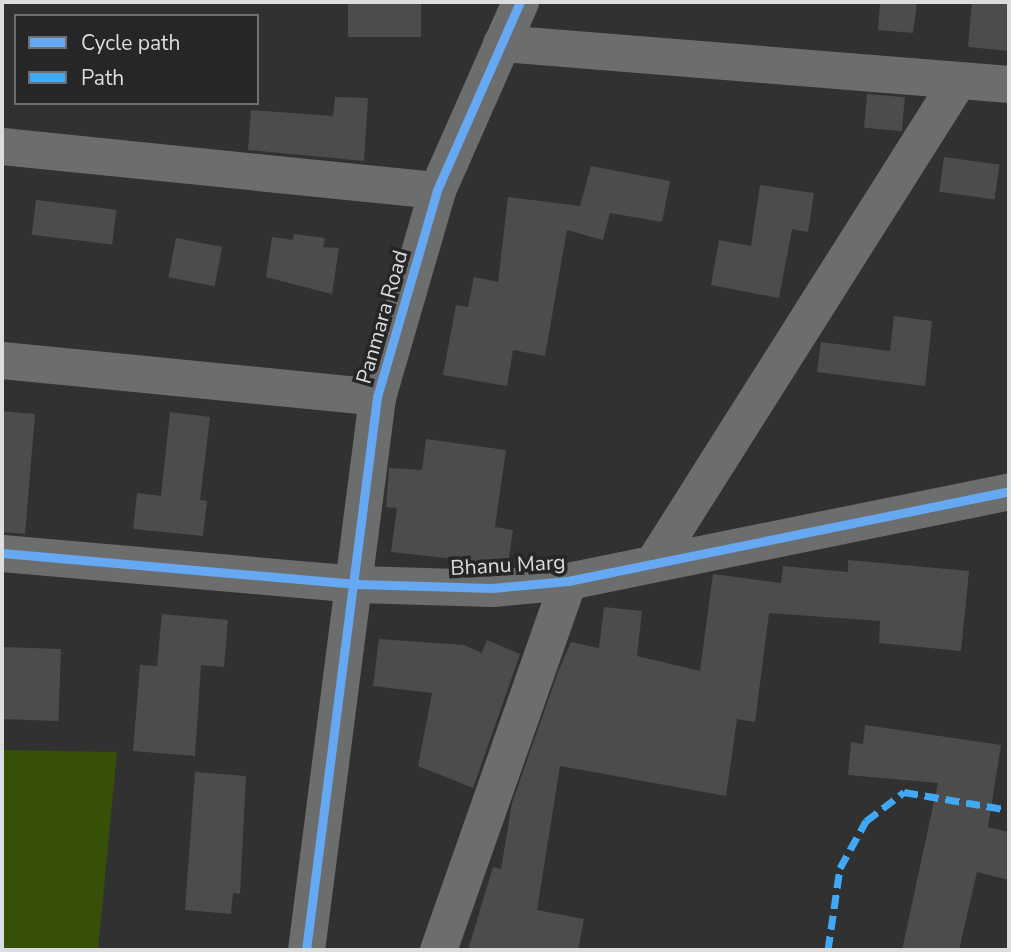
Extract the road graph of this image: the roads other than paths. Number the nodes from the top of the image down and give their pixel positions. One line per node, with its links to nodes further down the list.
1 (520, 2): 2 (street, Panmara Road)
2 (501, 43): 3 (street); 6 (street, Panmara Road)
3 (957, 82): 4 (street); 11 (street)
4 (1009, 84)
5 (2, 146): 6 (street)
6 (437, 190): 8 (street, Panmara Road)
7 (2, 360): 8 (street)
8 (377, 397): 13 (street, Panmara Road)
9 (1009, 491): 11 (street, Bhanu Marg)
10 (2, 553): 13 (street, Bhanu Marg)
11 (653, 563): 12 (street, Bhanu Marg)
12 (568, 581): 13 (street, Bhanu Marg); 15 (street)
13 (358, 584): 14 (street, Panmara Road)
14 (306, 950)
15 (438, 950)

